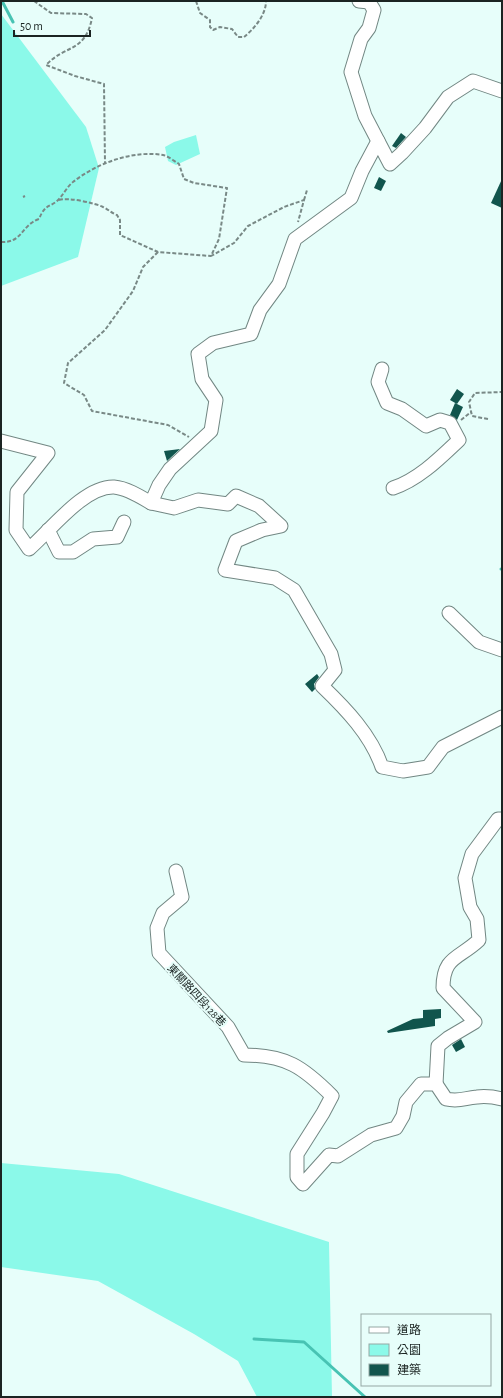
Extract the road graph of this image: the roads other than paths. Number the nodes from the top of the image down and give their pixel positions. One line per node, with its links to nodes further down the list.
1 (359, 1): 3 (street)
2 (502, 91): 3 (street)
3 (378, 140): 7 (street)
4 (382, 369): 6 (street)
5 (1, 440): 9 (street)
6 (392, 488)
7 (151, 503): 9 (street); 12 (street)
8 (124, 522): 9 (street)
9 (48, 530)
10 (449, 613): 11 (street)
11 (502, 650)
12 (502, 717)
13 (500, 819): 15 (street)
14 (176, 872): 15 (street, 東關路四段128巷)
15 (436, 1084): 16 (street)
16 (502, 1099)

